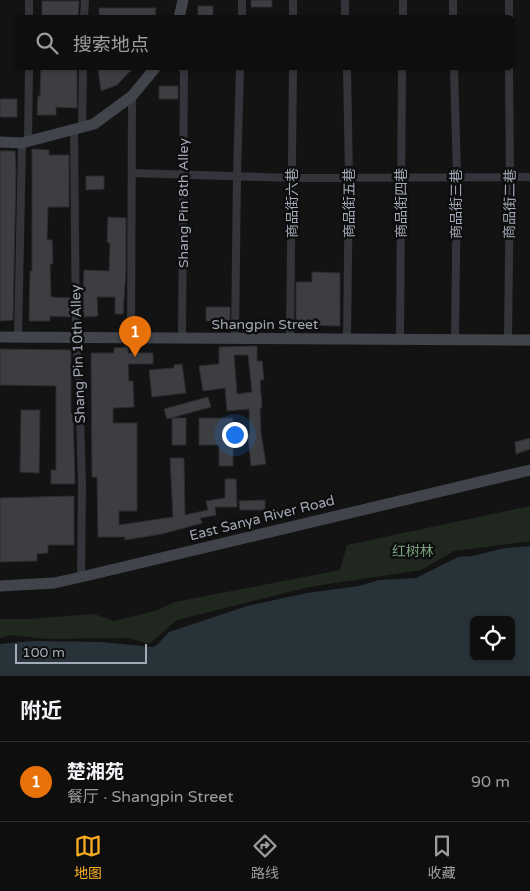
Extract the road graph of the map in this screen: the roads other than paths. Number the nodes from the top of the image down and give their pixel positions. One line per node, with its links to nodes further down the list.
1 (29, 0): 10 (street)
2 (85, 0): 11 (street)
3 (183, 0): 12 (street)
4 (242, 0): 13 (street)
5 (293, 0): 14 (street)
6 (345, 0): 15 (street)
7 (403, 0): 16 (street)
8 (453, 0): 17 (street)
9 (509, 0): 18 (street)
10 (29, 15)
11 (84, 15)
12 (180, 15)
13 (242, 15)
14 (293, 15)
15 (345, 15)
16 (402, 15)
17 (453, 15)
18 (509, 15)
19 (28, 70): 32 (street)
20 (83, 70): 30 (street, Shang Pin 10th Alley)
21 (154, 70): 29 (street)
22 (183, 70): 34 (street, Shang Pin 8th Alley)
23 (240, 70): 35 (street)
24 (293, 70): 41 (street, 商品街六巷)
25 (347, 70): 38 (street, 商品街五巷)
26 (402, 70): 39 (street, 商品街四巷)
27 (454, 70): 36 (street, 商品街三巷)
28 (509, 70): 37 (street, 商品街二巷)
29 (132, 96): 30 (street); 33 (street)
30 (78, 129): 32 (street); 44 (street, Shang Pin 10th Alley)
31 (0, 142): 32 (street)
32 (25, 142): 43 (street)
33 (132, 173): 34 (street); 45 (street)
34 (184, 174): 35 (street); 46 (street, Shang Pin 8th Alley)
35 (237, 176): 41 (street); 47 (street)
36 (456, 176): 37 (street); 39 (street); 51 (street, 商品街三巷)
37 (510, 176): 40 (street); 52 (street, 商品街二巷)
38 (349, 177): 39 (street); 41 (street); 49 (street, 商品街五巷)
39 (402, 177): 50 (street, 商品街四巷)
40 (530, 177)
41 (292, 178): 48 (street, 商品街六巷)
42 (0, 337): 43 (street, Shangpin Street)
43 (18, 337): 44 (street, Shangpin Street)
44 (76, 338): 45 (street, Shangpin Street); 55 (street, Shang Pin 10th Alley)
45 (131, 338): 46 (street, Shangpin Street)
46 (182, 338): 47 (street, Shangpin Street)
47 (235, 338): 48 (street, Shangpin Street)
48 (290, 339): 49 (street, Shangpin Street)
49 (348, 339): 50 (street, Shangpin Street)
50 (400, 339): 51 (street, Shangpin Street)
51 (455, 340): 52 (street, Shangpin Street)
52 (508, 340): 53 (street, Shangpin Street)
53 (530, 340)
54 (530, 470): 55 (street, East Sanya River Road)
55 (81, 577): 56 (street, East Sanya River Road)
56 (0, 586)

